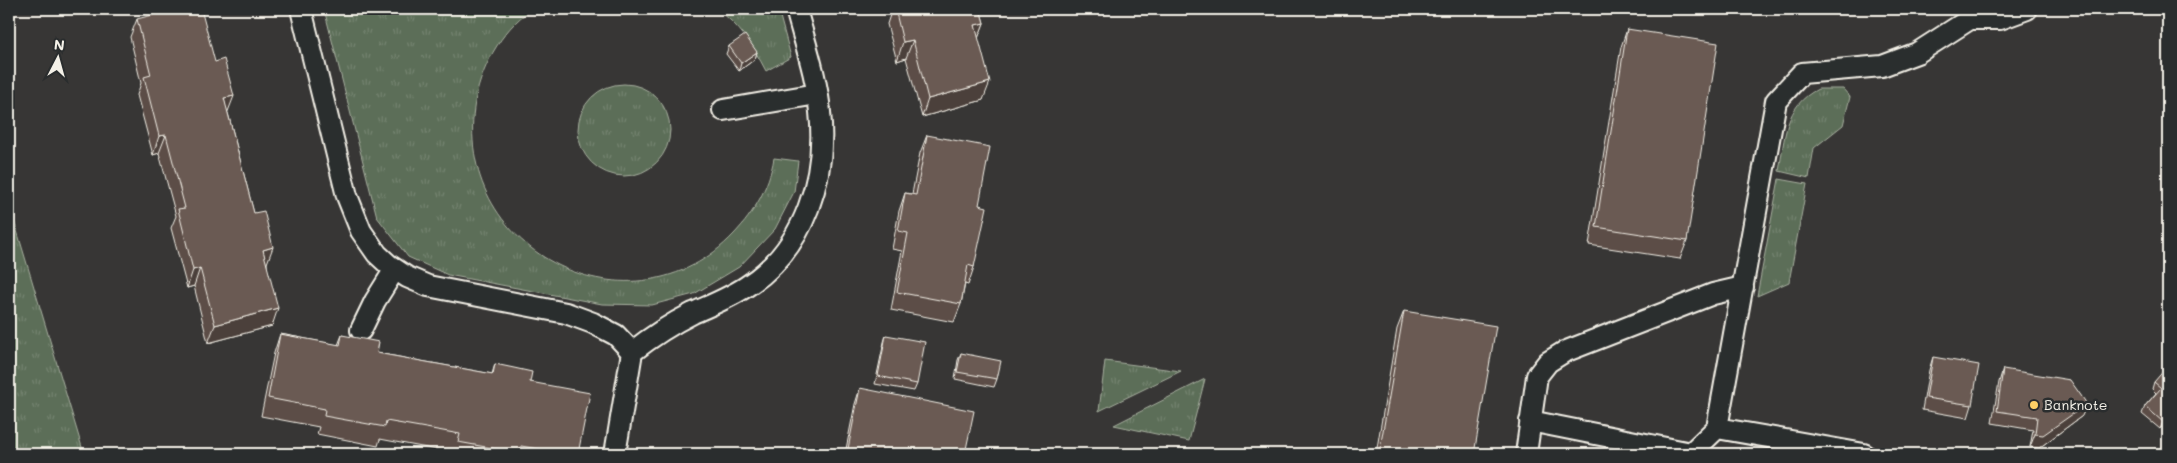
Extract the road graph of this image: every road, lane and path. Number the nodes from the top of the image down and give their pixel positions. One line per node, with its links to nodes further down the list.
1 (301, 9): 7 (lane)
2 (796, 9): 5 (lane)
3 (2027, 9): 4 (lane)
4 (1970, 14): 8 (lane)
5 (817, 94): 6 (lane); 10 (lane)
6 (724, 110)
7 (395, 269): 9 (lane); 10 (lane)
8 (1742, 287): 11 (lane); 12 (lane)
9 (361, 330)
10 (632, 352): 13 (lane)
11 (1530, 421): 14 (lane); 15 (lane)
12 (1717, 428): 15 (lane); 16 (lane)
13 (615, 454)
14 (1526, 454)
15 (1691, 454)
16 (1864, 454)

